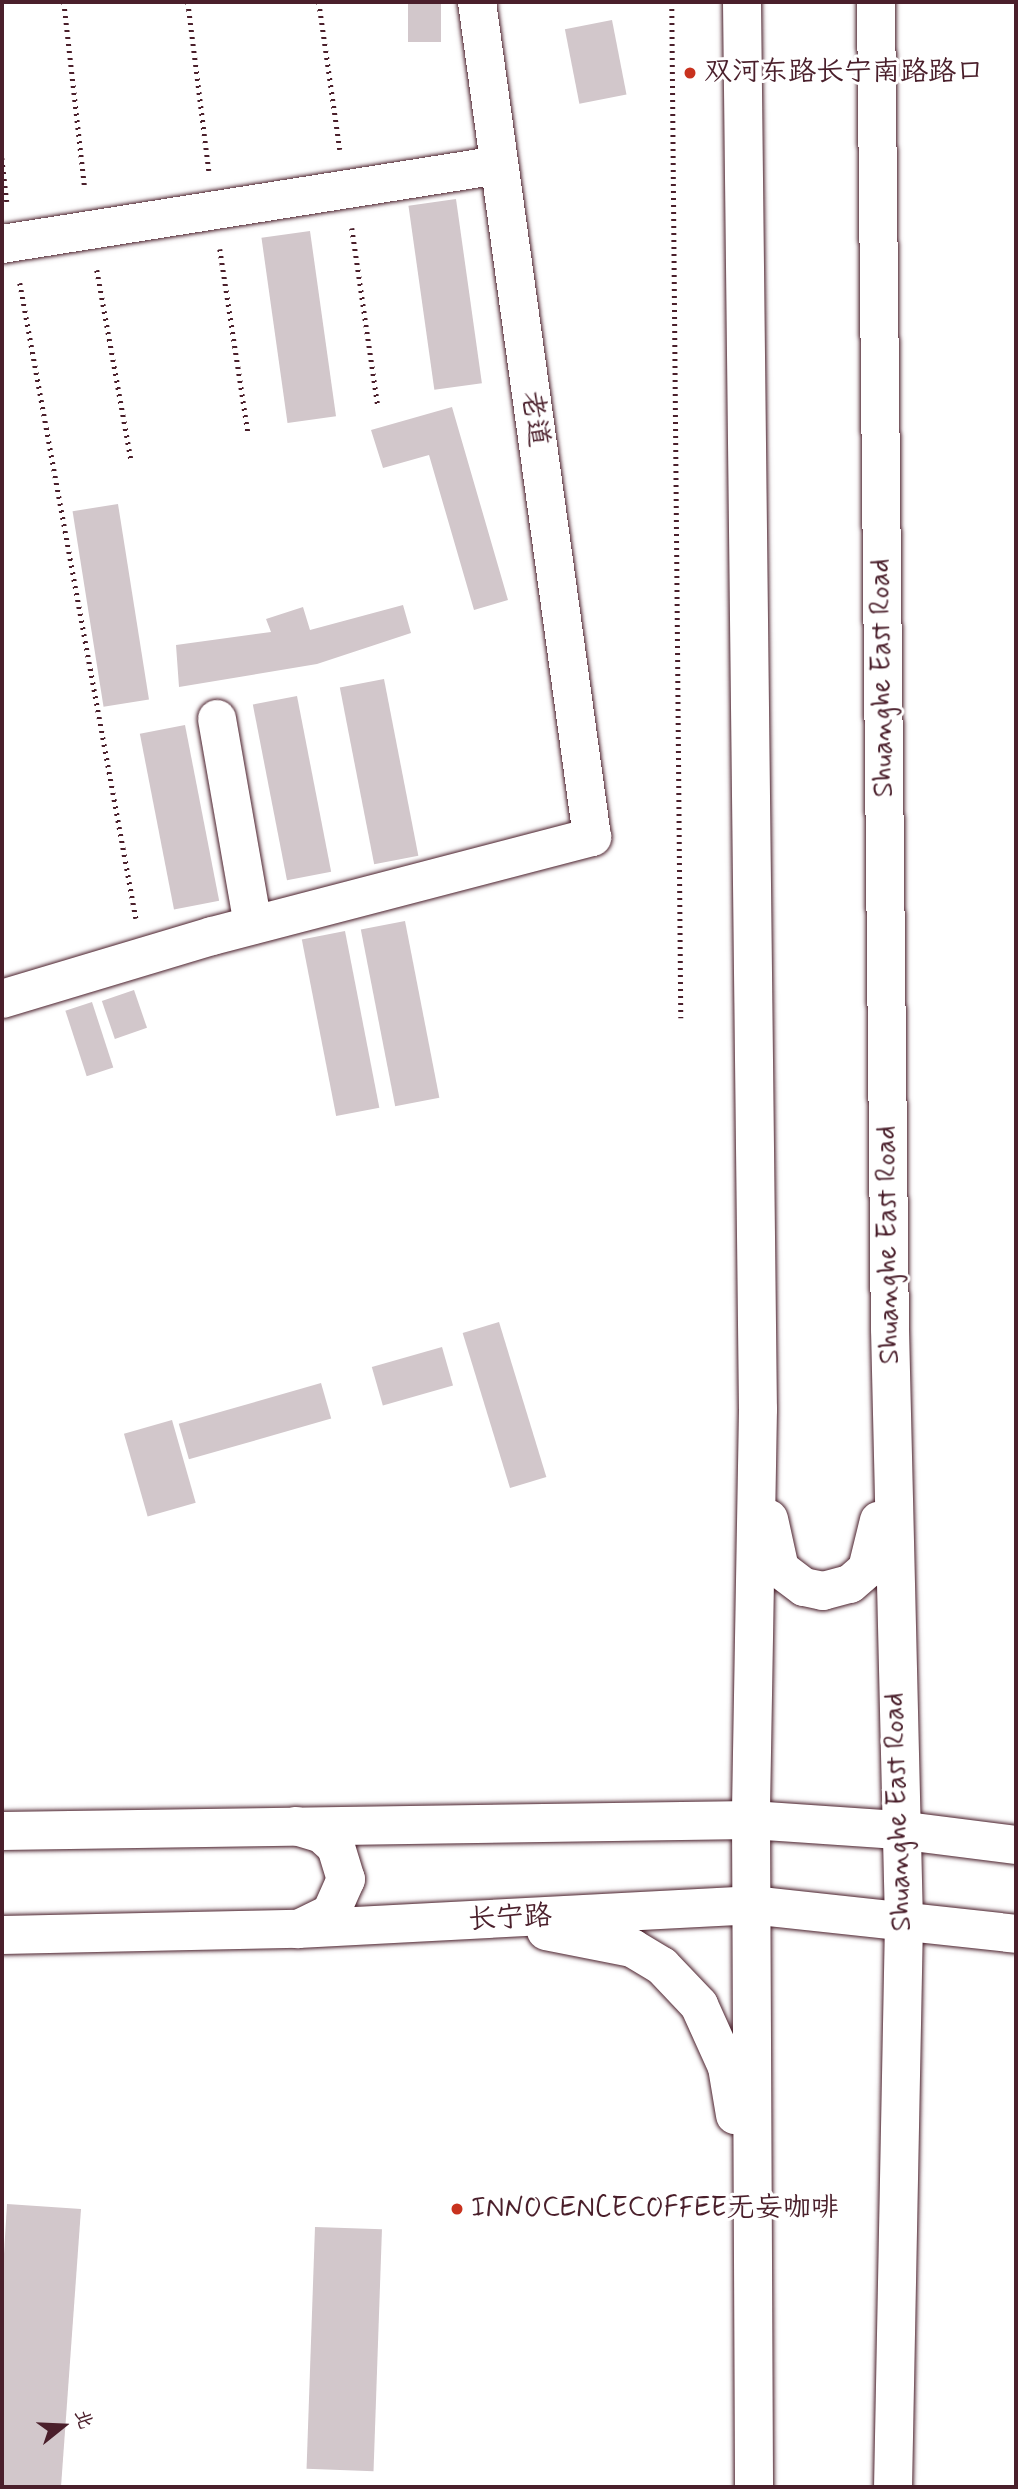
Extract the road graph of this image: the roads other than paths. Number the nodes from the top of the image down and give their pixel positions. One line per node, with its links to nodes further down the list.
1 (477, 2): 4 (street, 老道)
2 (742, 2): 10 (street)
3 (876, 2): 9 (street, Shuanghe East Road)
4 (499, 165): 5 (street); 7 (street, 老道)
5 (7, 243)
6 (217, 719): 7 (street)
7 (253, 925): 8 (street)
8 (2, 999)
9 (891, 1408): 10 (street); 13 (street, Shuanghe East Road)
10 (758, 1409): 11 (street)
11 (751, 1820): 12 (street); 13 (street); 16 (street)
12 (290, 1825): 14 (street); 19 (street)
13 (898, 1830): 15 (street); 18 (street, Shuanghe East Road)
14 (2, 1831)
15 (1016, 1845)
16 (751, 1905): 17 (street, 长宁路); 18 (street, 长宁路); 22 (street)
17 (496, 1920): 19 (street, 长宁路); 22 (street)
18 (904, 1921): 20 (street, 长宁路); 24 (street, Shuanghe East Road)
19 (298, 1929): 21 (street, 长宁路)
20 (1016, 1934)
21 (2, 1935)
22 (752, 2181): 23 (street)
23 (754, 2487)
24 (893, 2487)

